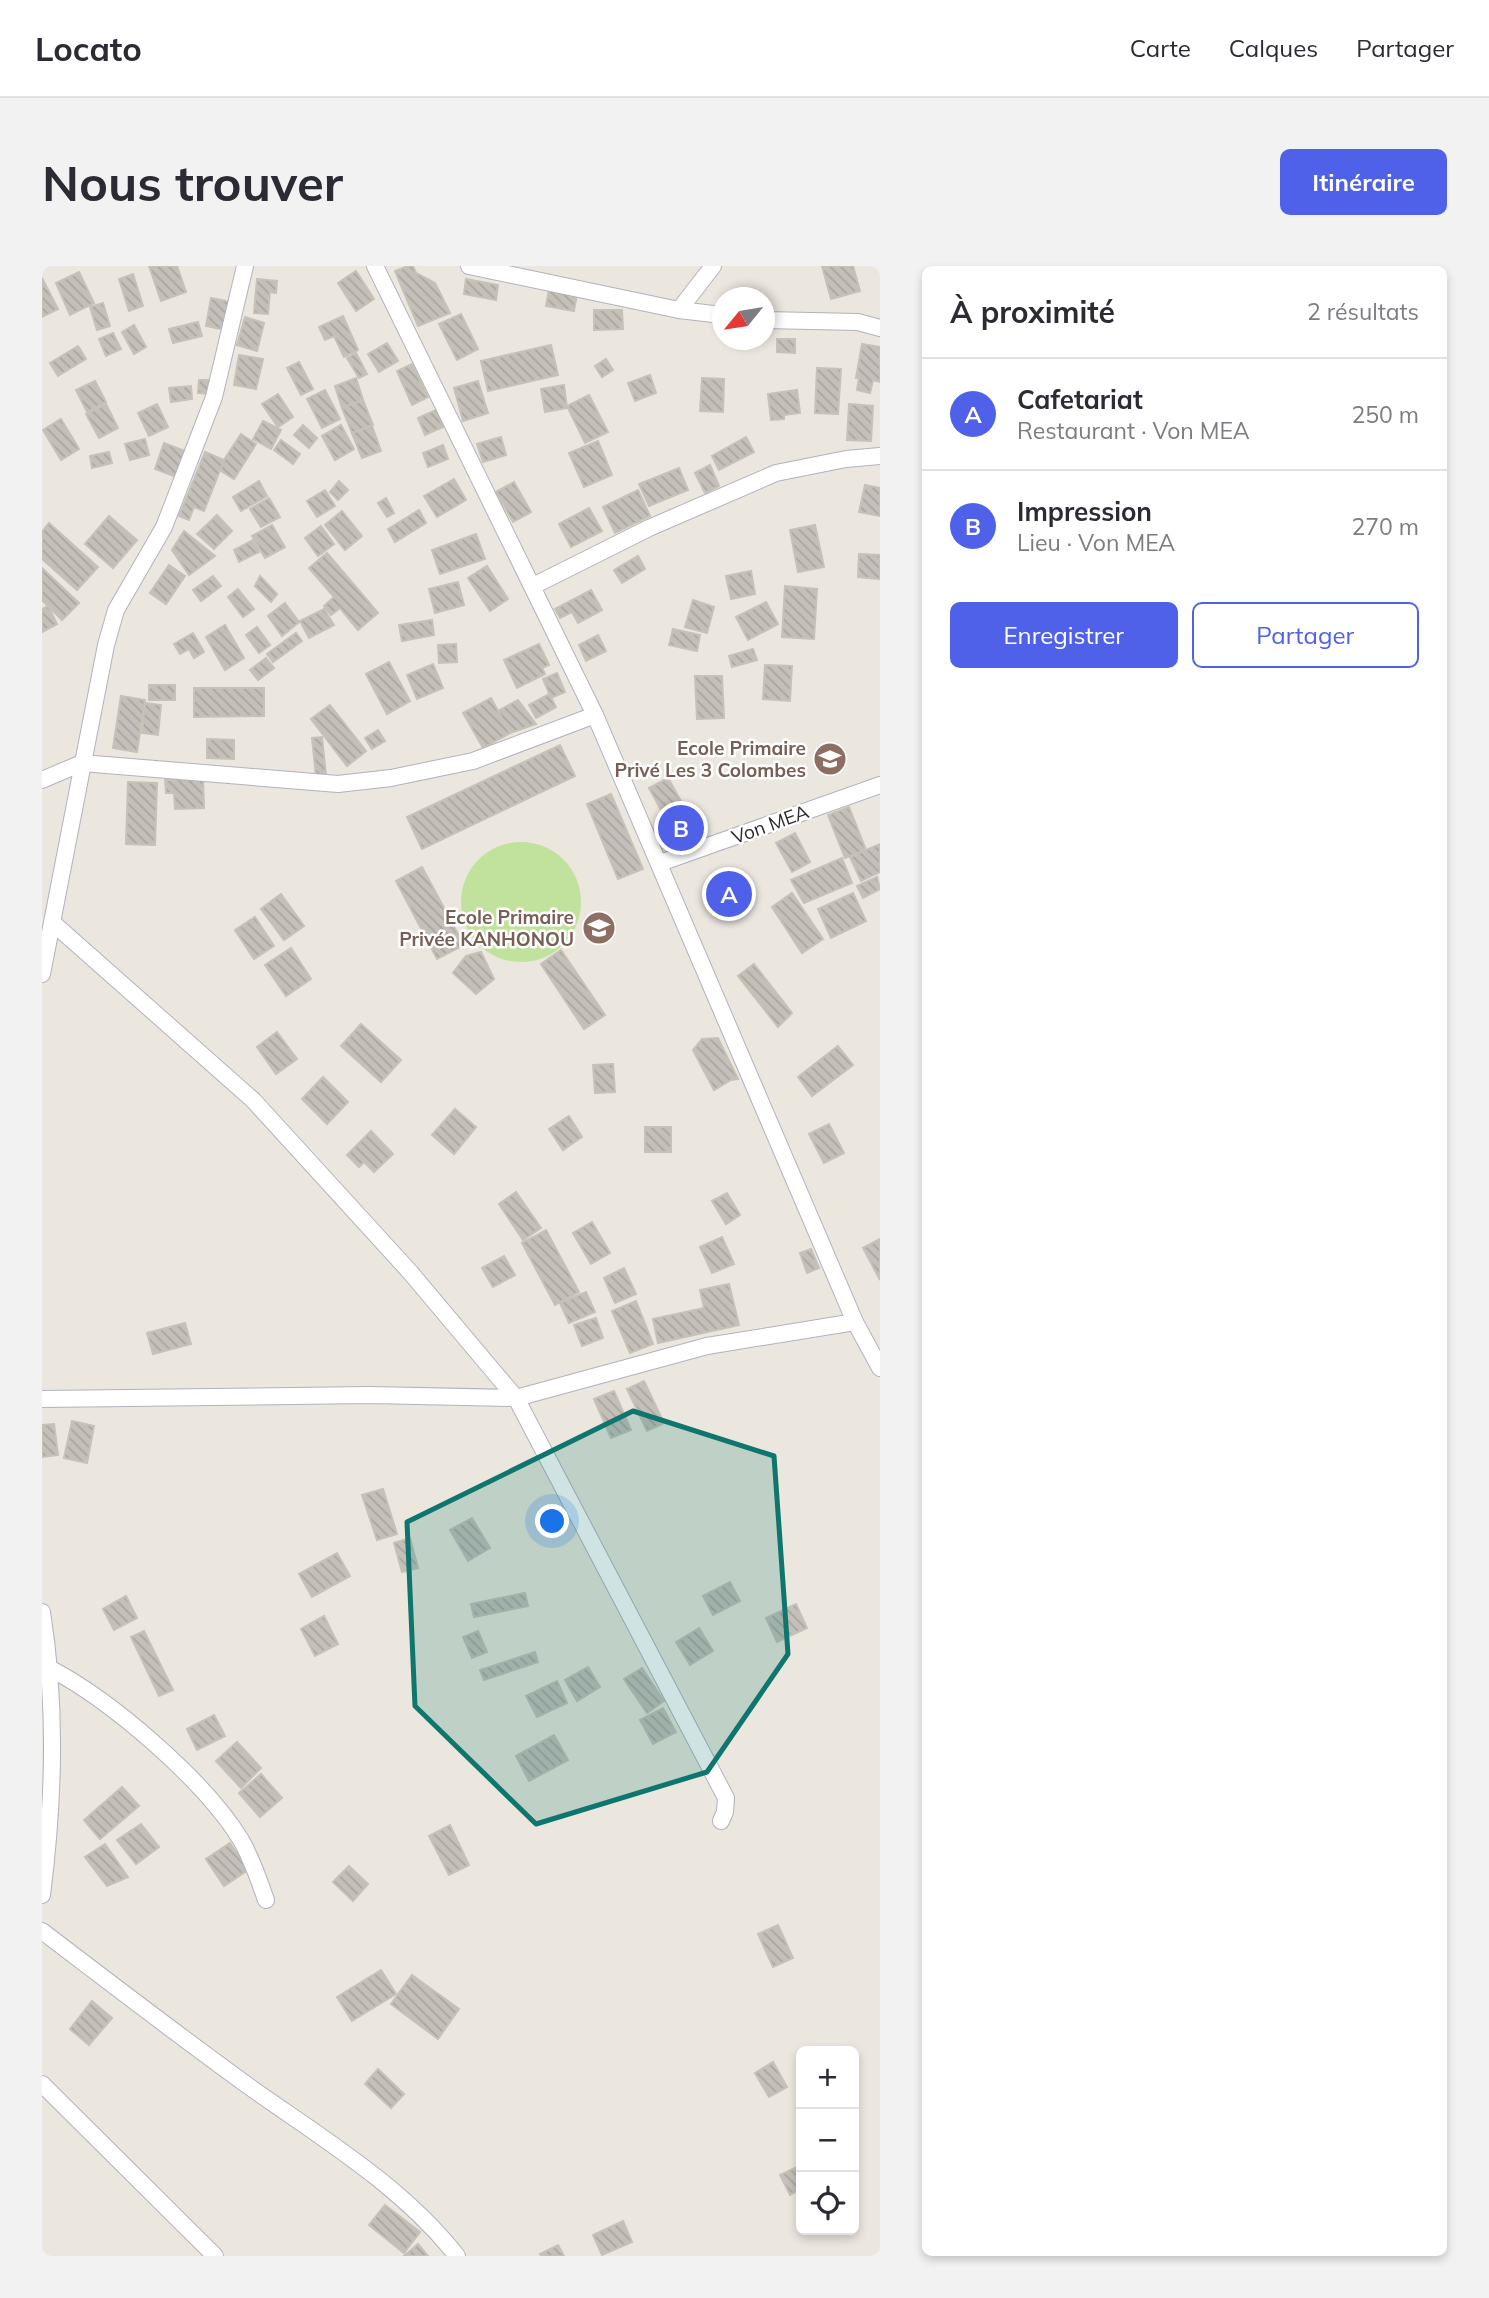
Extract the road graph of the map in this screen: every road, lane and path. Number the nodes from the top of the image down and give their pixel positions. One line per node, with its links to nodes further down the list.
1 (245, 266): 12 (street)
2 (375, 266): 10 (street)
3 (469, 266): 5 (street)
4 (713, 266): 5 (street)
5 (679, 310): 6 (street)
6 (712, 314)
7 (775, 320): 8 (street)
8 (880, 328)
9 (880, 456): 10 (street)
10 (533, 586): 11 (street)
11 (595, 715): 12 (street); 15 (street)
12 (82, 763): 13 (street); 16 (street)
13 (42, 779)
14 (880, 785): 15 (street, Von MEA)
15 (660, 863): 18 (street)
16 (53, 923): 17 (street); 20 (street)
17 (42, 974)
18 (855, 1322): 19 (street); 20 (street)
19 (880, 1368)
20 (516, 1398): 21 (street); 24 (street)
21 (42, 1399)
22 (42, 1612): 23 (street)
23 (51, 1669): 25 (street); 26 (street)
24 (720, 1821)
25 (42, 1895)
26 (266, 1900)
27 (42, 1931): 30 (street)
28 (42, 2084): 29 (street)
29 (215, 2256)
30 (457, 2256)

